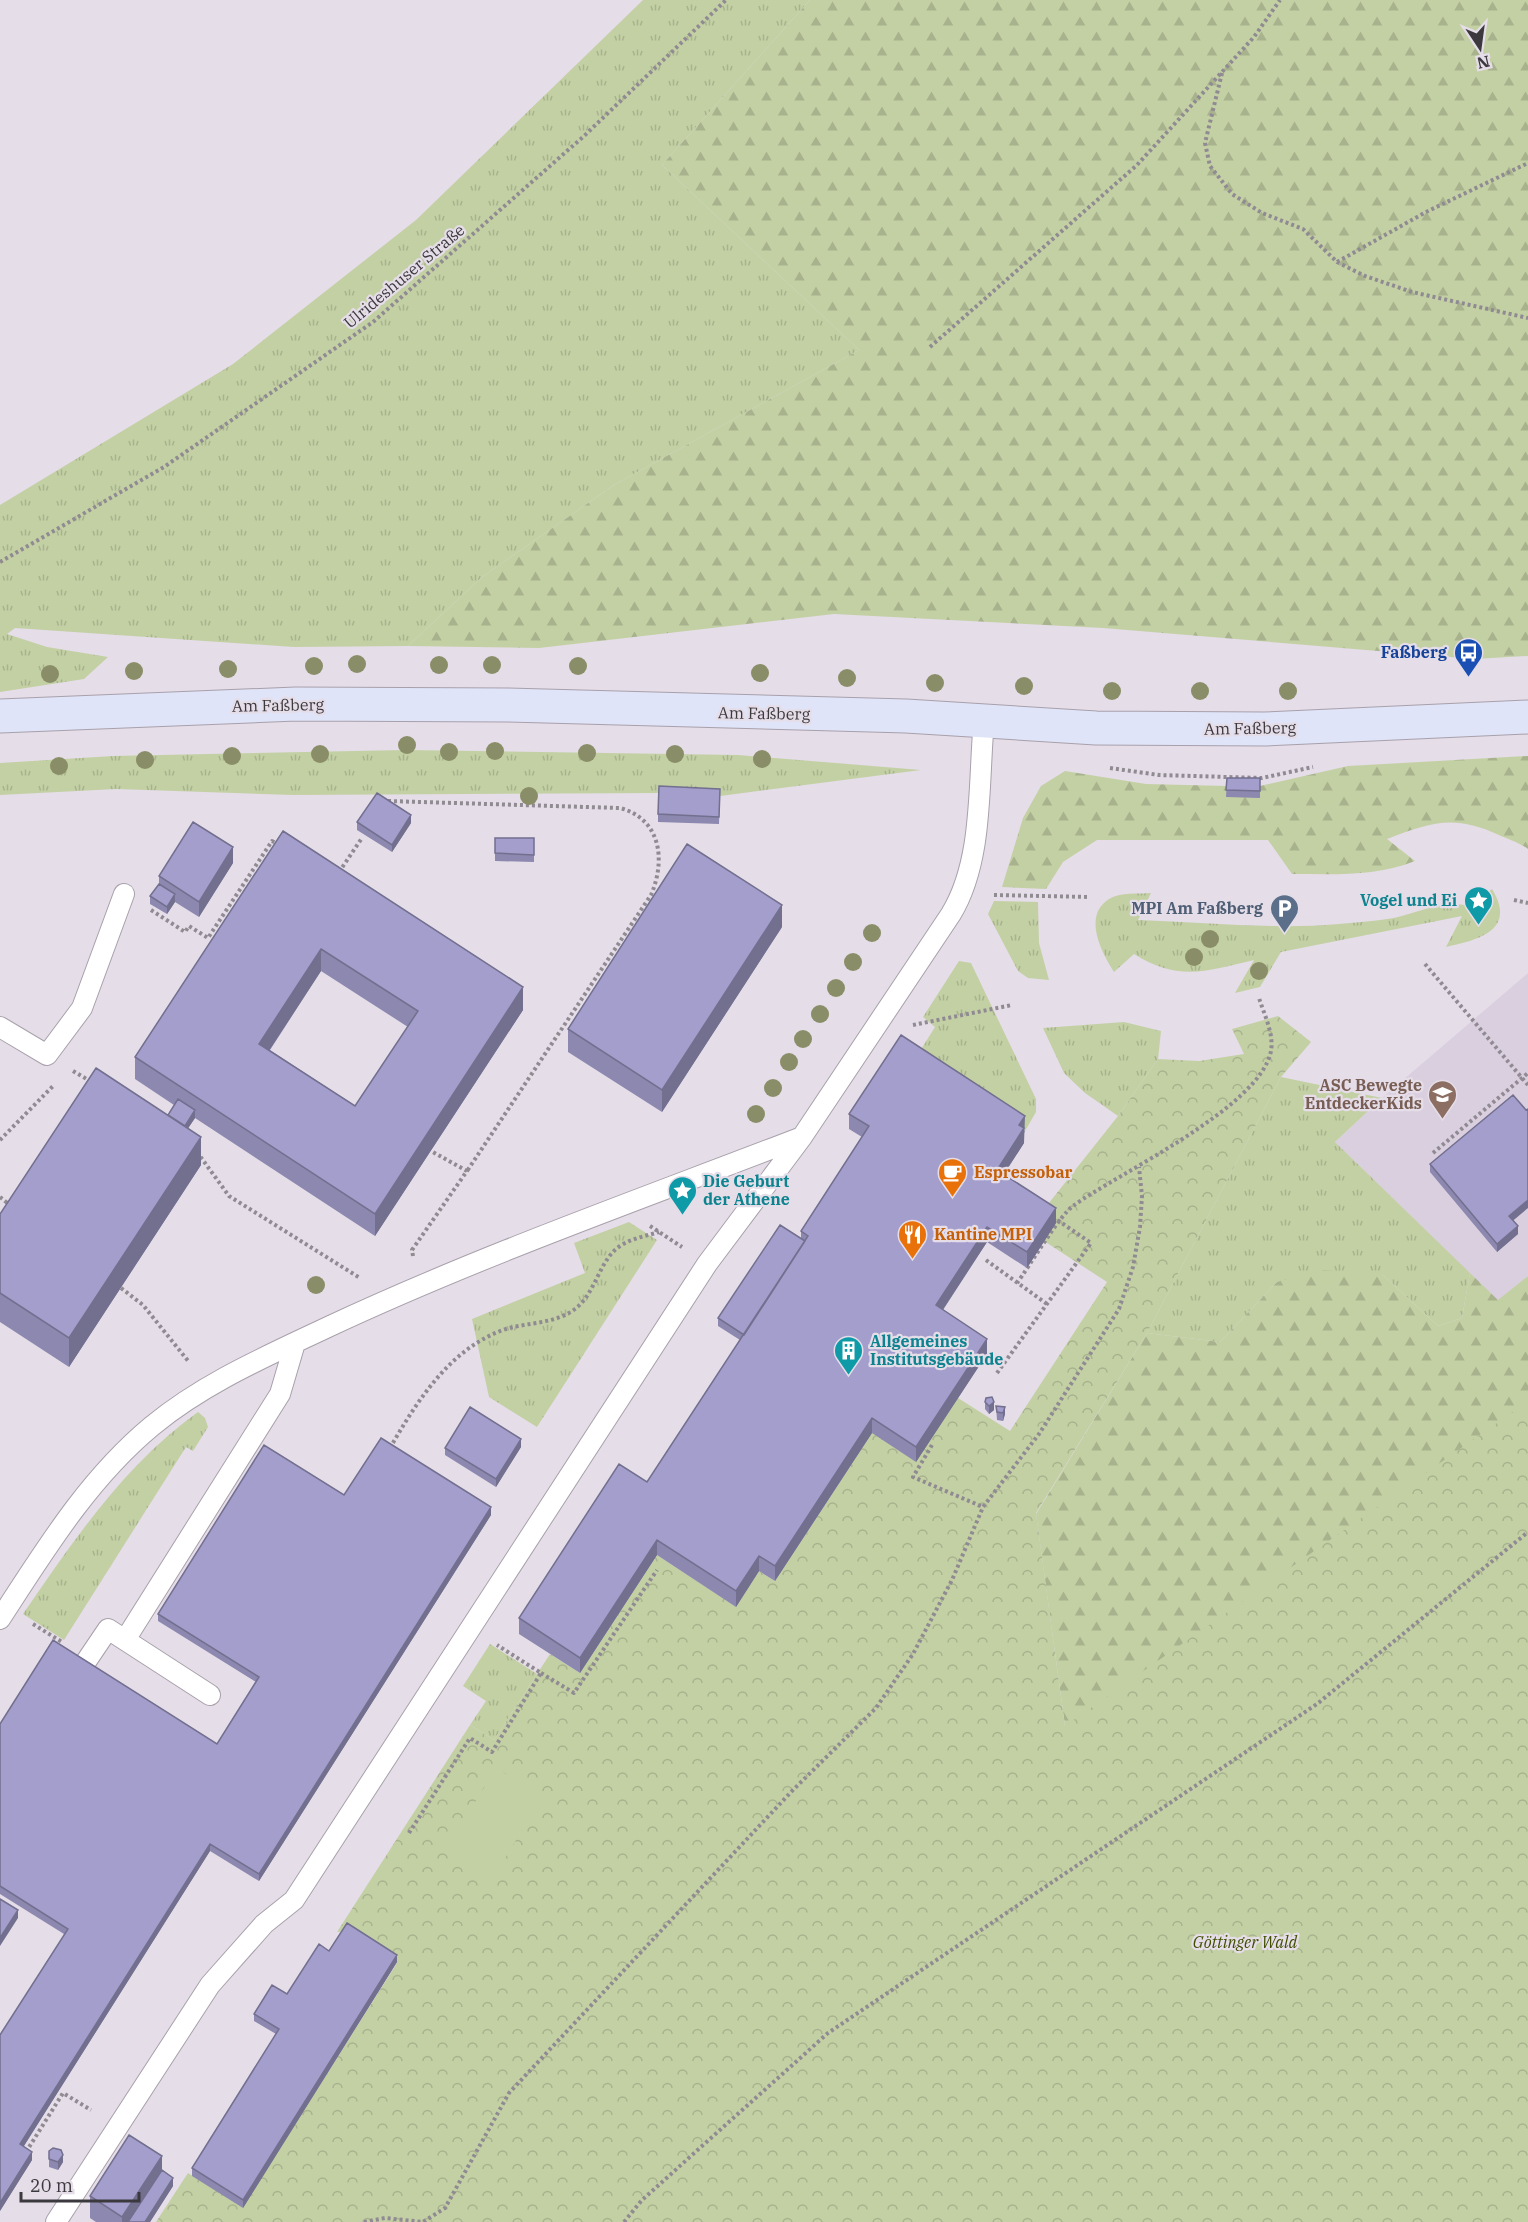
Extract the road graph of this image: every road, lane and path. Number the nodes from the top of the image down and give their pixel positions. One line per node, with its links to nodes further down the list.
1 (726, 0): 8 (path, Ulrideshuser Straße)
2 (1280, 0): 3 (path)
3 (1222, 72): 5 (path); 7 (path)
4 (1528, 163): 5 (path)
5 (1337, 262): 6 (path)
6 (1528, 318)
7 (930, 347)
8 (0, 562)
9 (0, 716): 11 (street, Am Faßberg)
10 (1528, 717): 11 (street, Am Faßberg)
11 (984, 720): 17 (lane)
12 (387, 801): 38 (path)
13 (362, 838): 15 (path)
14 (281, 846): 16 (path)
15 (335, 878)
16 (124, 894): 26 (lane)
17 (963, 895): 18 (path); 25 (lane)
18 (1090, 897)
19 (1514, 900): 20 (path)
20 (1528, 903)
21 (1425, 964): 29 (path)
22 (1259, 998): 37 (path)
23 (1012, 1005): 25 (path)
24 (0, 1027): 26 (lane)
25 (872, 1034): 32 (lane)
26 (46, 1055): 27 (path)
27 (70, 1070): 31 (path); 33 (path)
28 (1528, 1073): 29 (path)
29 (1522, 1078): 30 (path); 36 (path)
30 (1528, 1085)
31 (99, 1088)
32 (802, 1137): 40 (lane); 46 (lane)
33 (0, 1140)
34 (194, 1150): 50 (path)
35 (431, 1151): 38 (path)
36 (1433, 1154)
37 (1139, 1167): 43 (path); 57 (path)
38 (466, 1171): 47 (path)
39 (0, 1197): 41 (path)
40 (621, 1207): 44 (path); 47 (lane)
41 (20, 1212)
42 (1051, 1215): 43 (path)
43 (1060, 1222): 48 (path); 51 (path)
44 (659, 1232): 46 (path); 56 (path)
45 (986, 1260): 48 (path)
46 (707, 1264): 69 (lane)
47 (429, 1283): 50 (lane)
48 (1017, 1283): 51 (path)
49 (121, 1288): 54 (path)
50 (391, 1298): 52 (lane)
51 (1047, 1304): 53 (path)
52 (295, 1343): 54 (lane); 63 (lane)
53 (997, 1373)
54 (209, 1387): 60 (lane)
55 (932, 1445): 57 (path)
56 (388, 1450)
57 (983, 1508): 72 (path)
58 (1528, 1532): 73 (path)
59 (657, 1570): 66 (path)
60 (0, 1619)
61 (29, 1622): 62 (path)
62 (57, 1639)
63 (125, 1640): 65 (lane); 67 (lane)
64 (494, 1644): 66 (path)
65 (83, 1666)
66 (542, 1673): 68 (path)
67 (210, 1695)
68 (409, 1833)
69 (117, 2127): 70 (path); 71 (lane)
70 (24, 2154)
71 (56, 2222)
72 (364, 2222)
73 (624, 2222)

